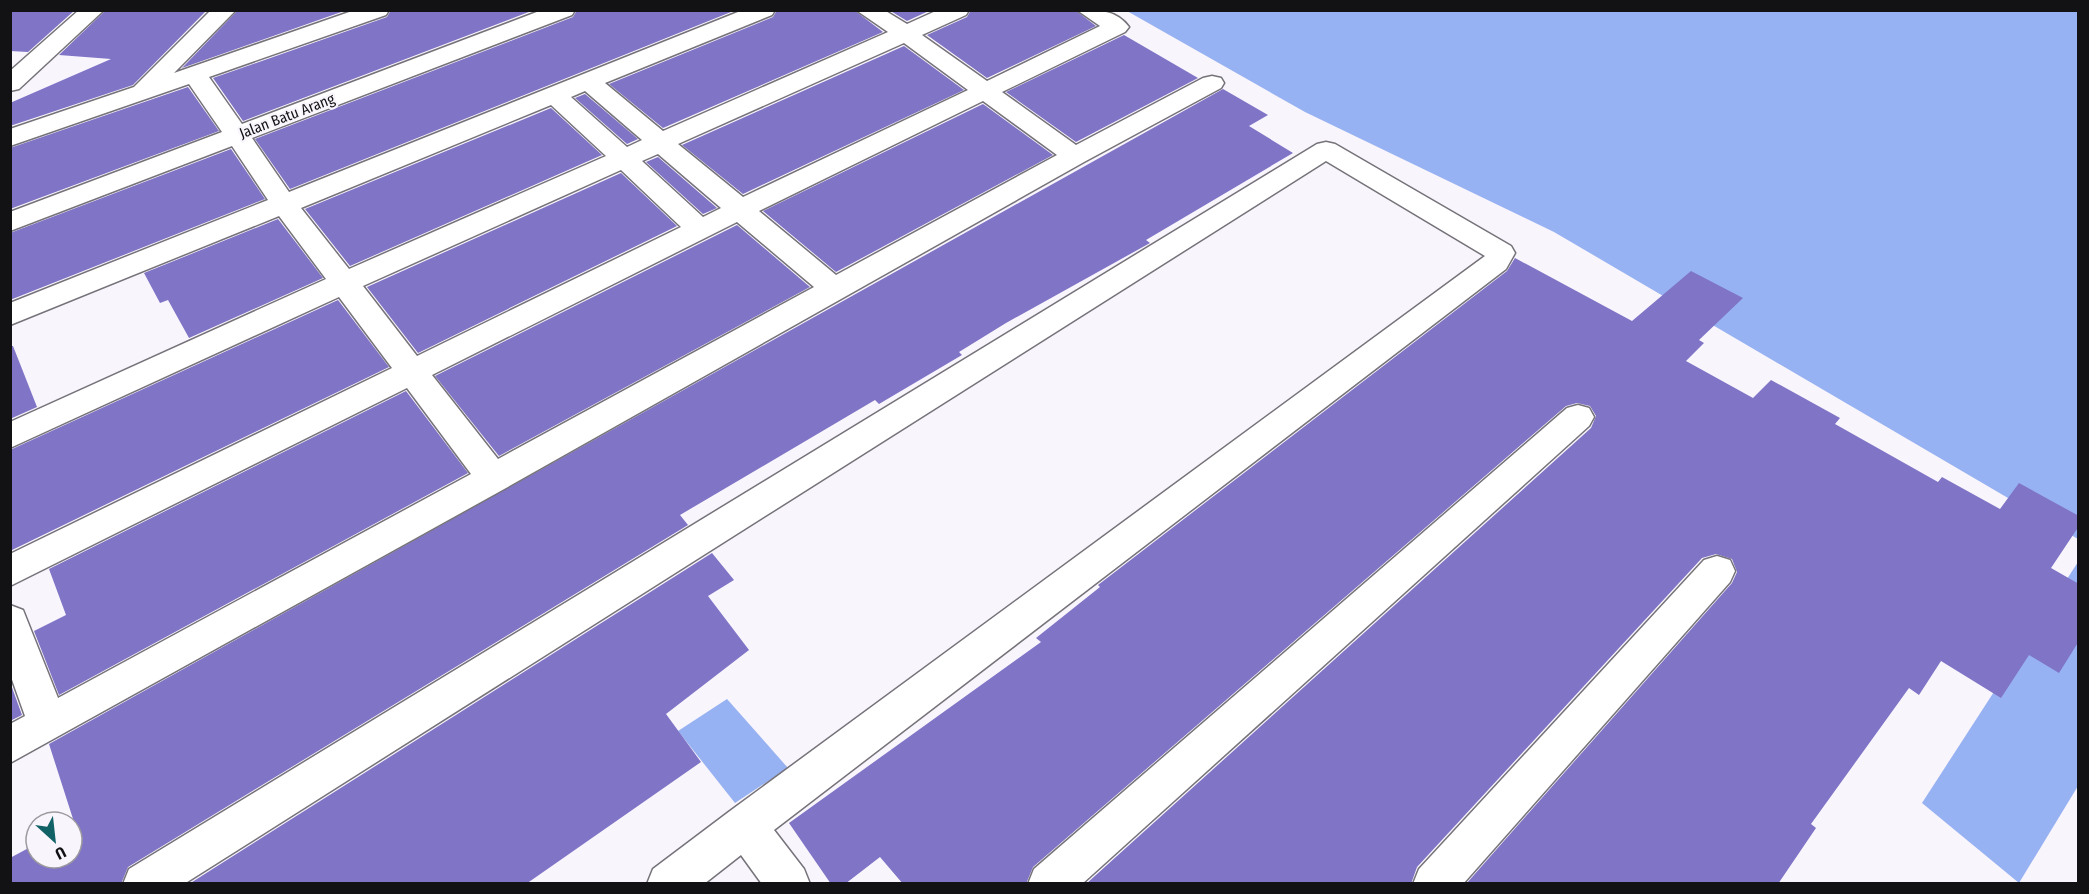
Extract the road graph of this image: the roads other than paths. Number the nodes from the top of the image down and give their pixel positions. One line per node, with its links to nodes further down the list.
1 (93, 10): 13 (street)
2 (225, 10): 15 (street)
3 (378, 10): 10 (street)
4 (564, 10): 17 (street, Jalan Batu Arang)
5 (764, 10): 11 (street)
6 (867, 10): 9 (street)
7 (958, 10): 9 (street)
8 (1088, 10): 14 (street)
9 (905, 33): 14 (street); 19 (street)
10 (195, 74): 15 (street); 17 (street)
11 (590, 82): 16 (street); 19 (street)
12 (1212, 83): 20 (street)
13 (10, 84)
14 (984, 91): 20 (street); 23 (street)
15 (139, 94): 18 (street)
16 (556, 96): 21 (street); 22 (street)
17 (237, 135): 22 (street); 24 (street, Jalan Batu Arang)
18 (10, 138)
19 (662, 143): 21 (street); 23 (street)
20 (1075, 156): 27 (street)
21 (626, 159): 25 (street); 26 (street)
22 (284, 204): 26 (street); 28 (street)
23 (741, 209): 25 (street); 27 (street)
24 (10, 222)
25 (700, 229): 29 (street)
26 (344, 283): 29 (street); 31 (street)
27 (835, 290): 32 (street)
28 (10, 315)
29 (412, 372): 32 (street); 33 (street)
30 (1578, 417): 42 (street)
31 (10, 436)
32 (494, 479): 36 (street)
33 (10, 571)
34 (1717, 571): 43 (street)
35 (10, 621): 36 (street)
36 (48, 724): 37 (street)
37 (10, 745)
38 (746, 825): 39 (street); 40 (street); 41 (street)
39 (144, 884)
40 (668, 884)
41 (789, 884)
42 (1049, 884)
43 (1434, 884)

